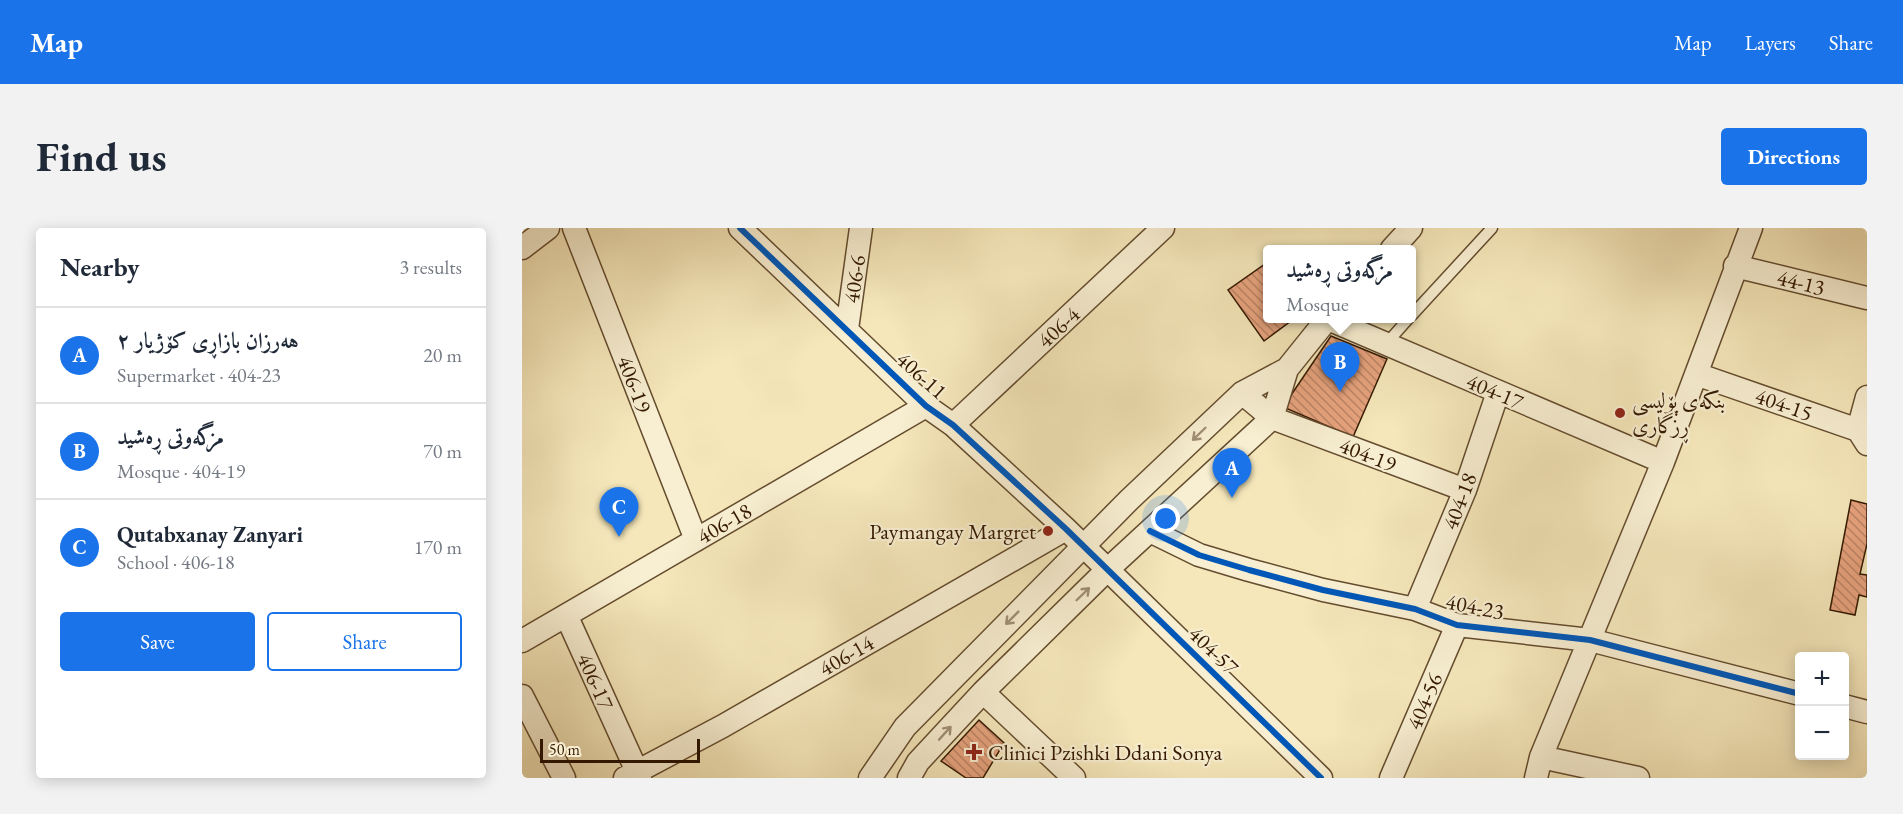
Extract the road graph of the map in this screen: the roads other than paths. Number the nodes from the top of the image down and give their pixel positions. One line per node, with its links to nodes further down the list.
1 (548, 228): 10 (street)
2 (574, 228): 32 (street, 406-19)
3 (740, 228): 17 (street, 406-11)
4 (861, 228): 17 (street, 406-6)
5 (1163, 228): 26 (street, 406-4)
6 (1411, 228): 9 (street)
7 (1492, 228): 13 (lane)
8 (1751, 228): 11 (street)
9 (1396, 245)
10 (522, 248)
11 (1735, 266): 12 (street, 44-13); 20 (street)
12 (1867, 298)
13 (1416, 312)
14 (1325, 323): 19 (street)
15 (1337, 323): 18 (street, 404-17)
16 (1405, 323): 18 (lane)
17 (847, 329): 24 (street, 406-11)
18 (1386, 344): 21 (street, 404-17)
19 (1287, 369): 22 (street); 25 (street)
20 (1696, 374): 27 (street, 404-15); 28 (street)
21 (1498, 392): 28 (street, 404-17); 29 (street, 404-18)
22 (1242, 393): 25 (street, 404-19); 33 (street, one-way to 33)
23 (1867, 397): 27 (street)
24 (926, 406): 26 (street, 406-11); 32 (street, 406-18)
25 (1272, 418): 29 (street, 404-19); 31 (street)
26 (952, 426): 30 (street, 406-11)
27 (1863, 437)
28 (1663, 462): 38 (street)
29 (1465, 490): 35 (street, 404-18)
30 (1065, 529): 33 (street, 406-11); 46 (street, 406-14)
31 (1150, 531): 34 (street); 35 (street, 404-23)
32 (696, 540): 36 (street, 406-18)
33 (1083, 547): 34 (street, 404-57); 48 (street, one-way to 48)
34 (1106, 571): 40 (street, one-way to 34); 51 (street, 404-57)
35 (1415, 609): 37 (street, 404-23)
36 (567, 617): 39 (street, 406-18); 46 (street, 406-17)
37 (1457, 625): 38 (street, 404-23); 52 (street, 404-56)
38 (1590, 640): 41 (street, 404-23); 45 (street)
39 (522, 641)
40 (983, 692): 49 (street, one-way to 40); 50 (street)
41 (1795, 693)
42 (522, 696): 47 (street)
43 (1849, 707): 44 (street)
44 (1867, 712)
45 (1538, 768): 53 (street)
46 (634, 776)
47 (564, 778)
48 (870, 778)
49 (909, 778)
50 (1074, 778)
51 (1321, 778)
52 (1391, 778)
53 (1638, 778)

